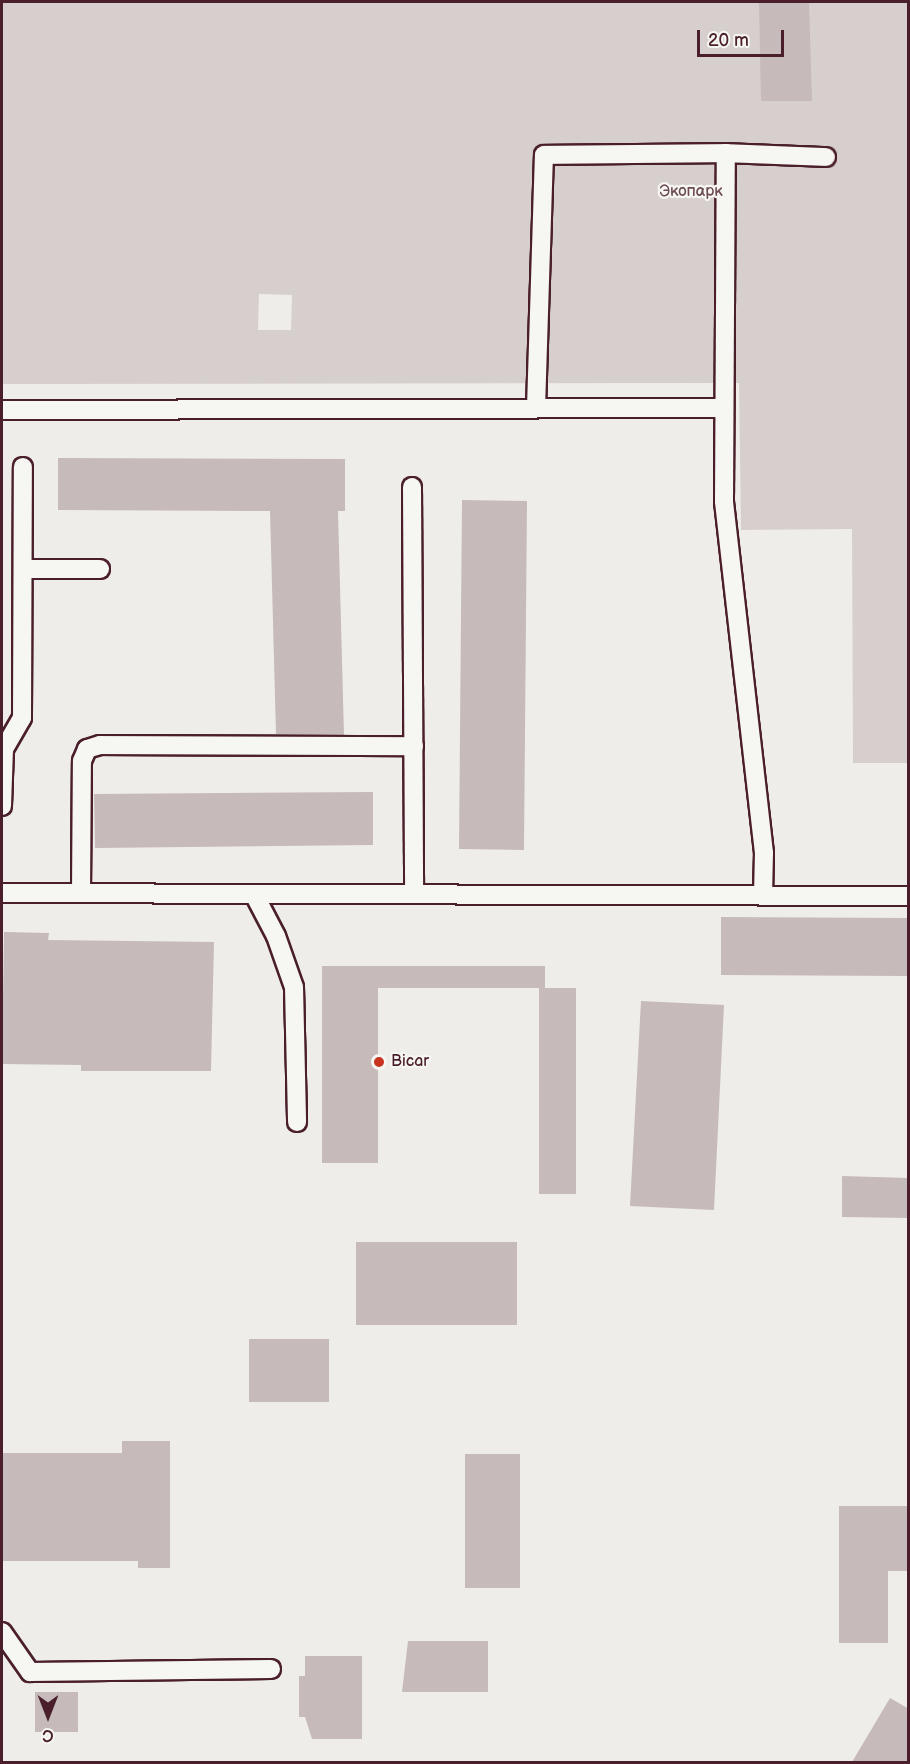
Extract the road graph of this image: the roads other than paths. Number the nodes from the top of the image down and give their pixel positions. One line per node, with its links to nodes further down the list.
1 (726, 153): 2 (lane); 3 (lane); 4 (lane)
2 (826, 157)
3 (536, 408): 4 (lane); 5 (lane)
4 (722, 408): 16 (lane)
5 (2, 410)
6 (23, 467): 8 (lane)
7 (412, 487): 10 (lane)
8 (23, 569): 9 (lane); 11 (lane)
9 (100, 569)
10 (414, 746): 13 (lane); 15 (lane)
11 (2, 806)
12 (2, 893): 13 (lane)
13 (81, 893): 14 (lane)
14 (254, 894): 15 (lane); 18 (lane)
15 (414, 894): 16 (lane)
16 (764, 896): 17 (lane)
17 (909, 896)
18 (297, 1122)
19 (2, 1632): 20 (lane)
20 (271, 1669)

